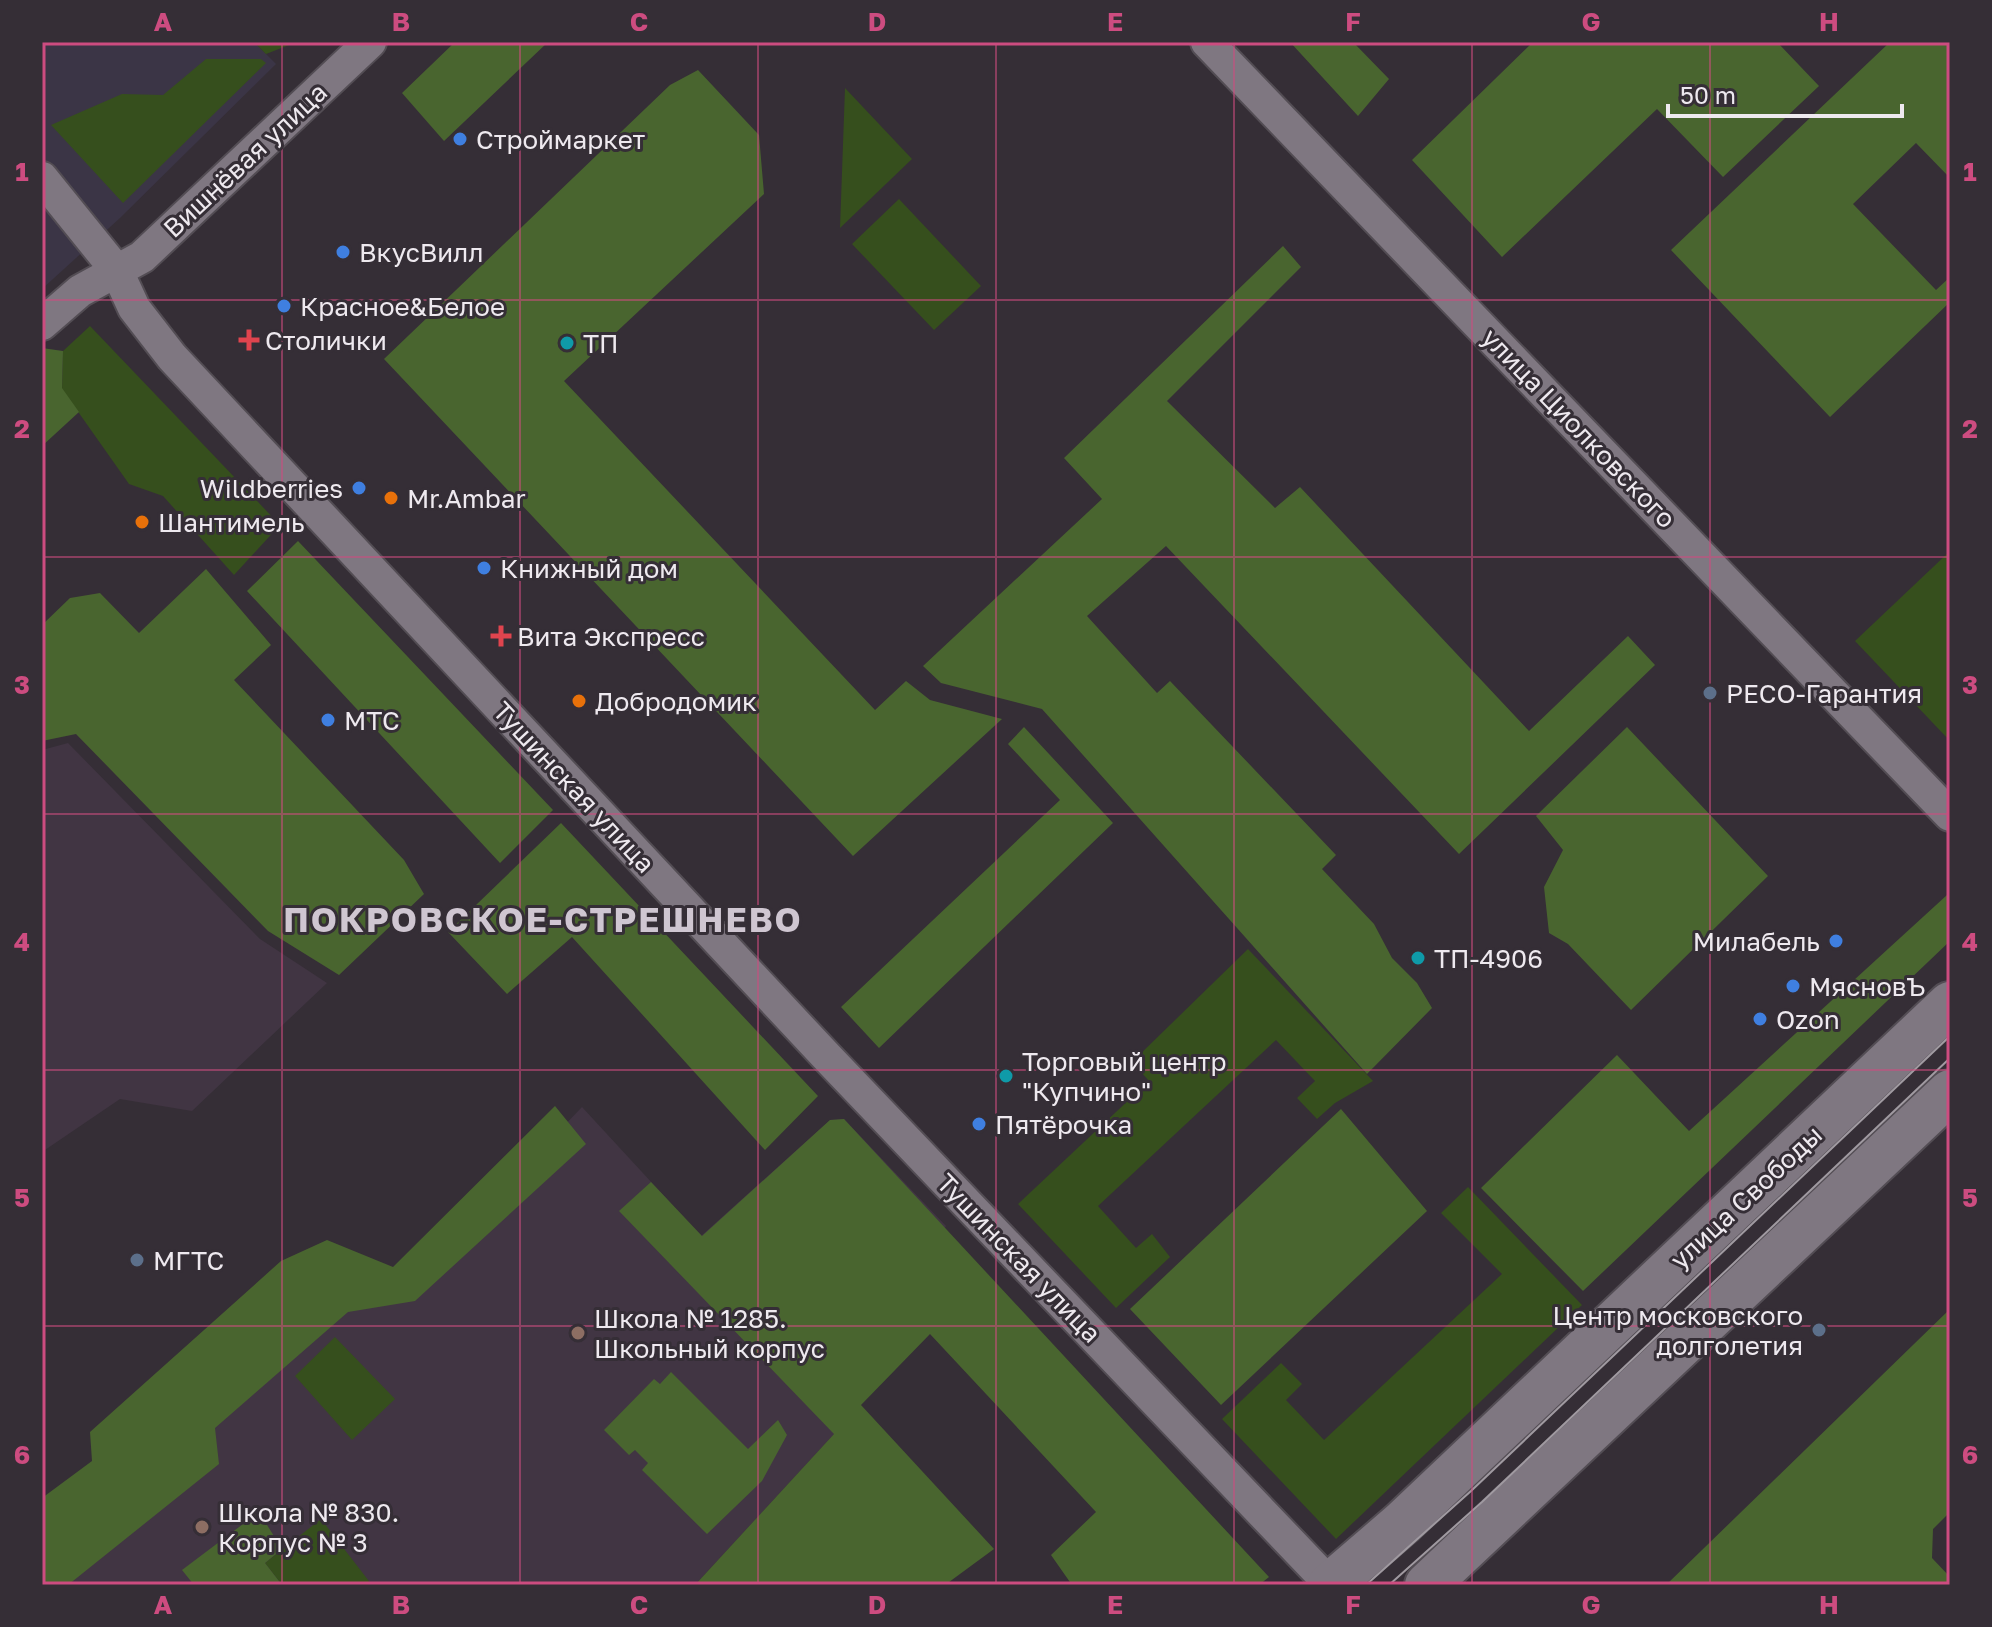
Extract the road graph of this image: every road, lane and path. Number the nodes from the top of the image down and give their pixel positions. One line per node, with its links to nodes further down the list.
1 (370, 42): 4 (street, Вишнёвая улица)
2 (1207, 42): 6 (street, улица Циолковского)
3 (42, 178): 4 (street, Тушинская улица)
4 (117, 271): 5 (street, Вишнёвая улица); 9 (street, Тушинская улица)
5 (42, 324)
6 (1950, 815)
7 (1950, 1004): 9 (main road, улица Свободы)
8 (1950, 1092): 10 (main road)
9 (1331, 1585)
10 (1427, 1585)

